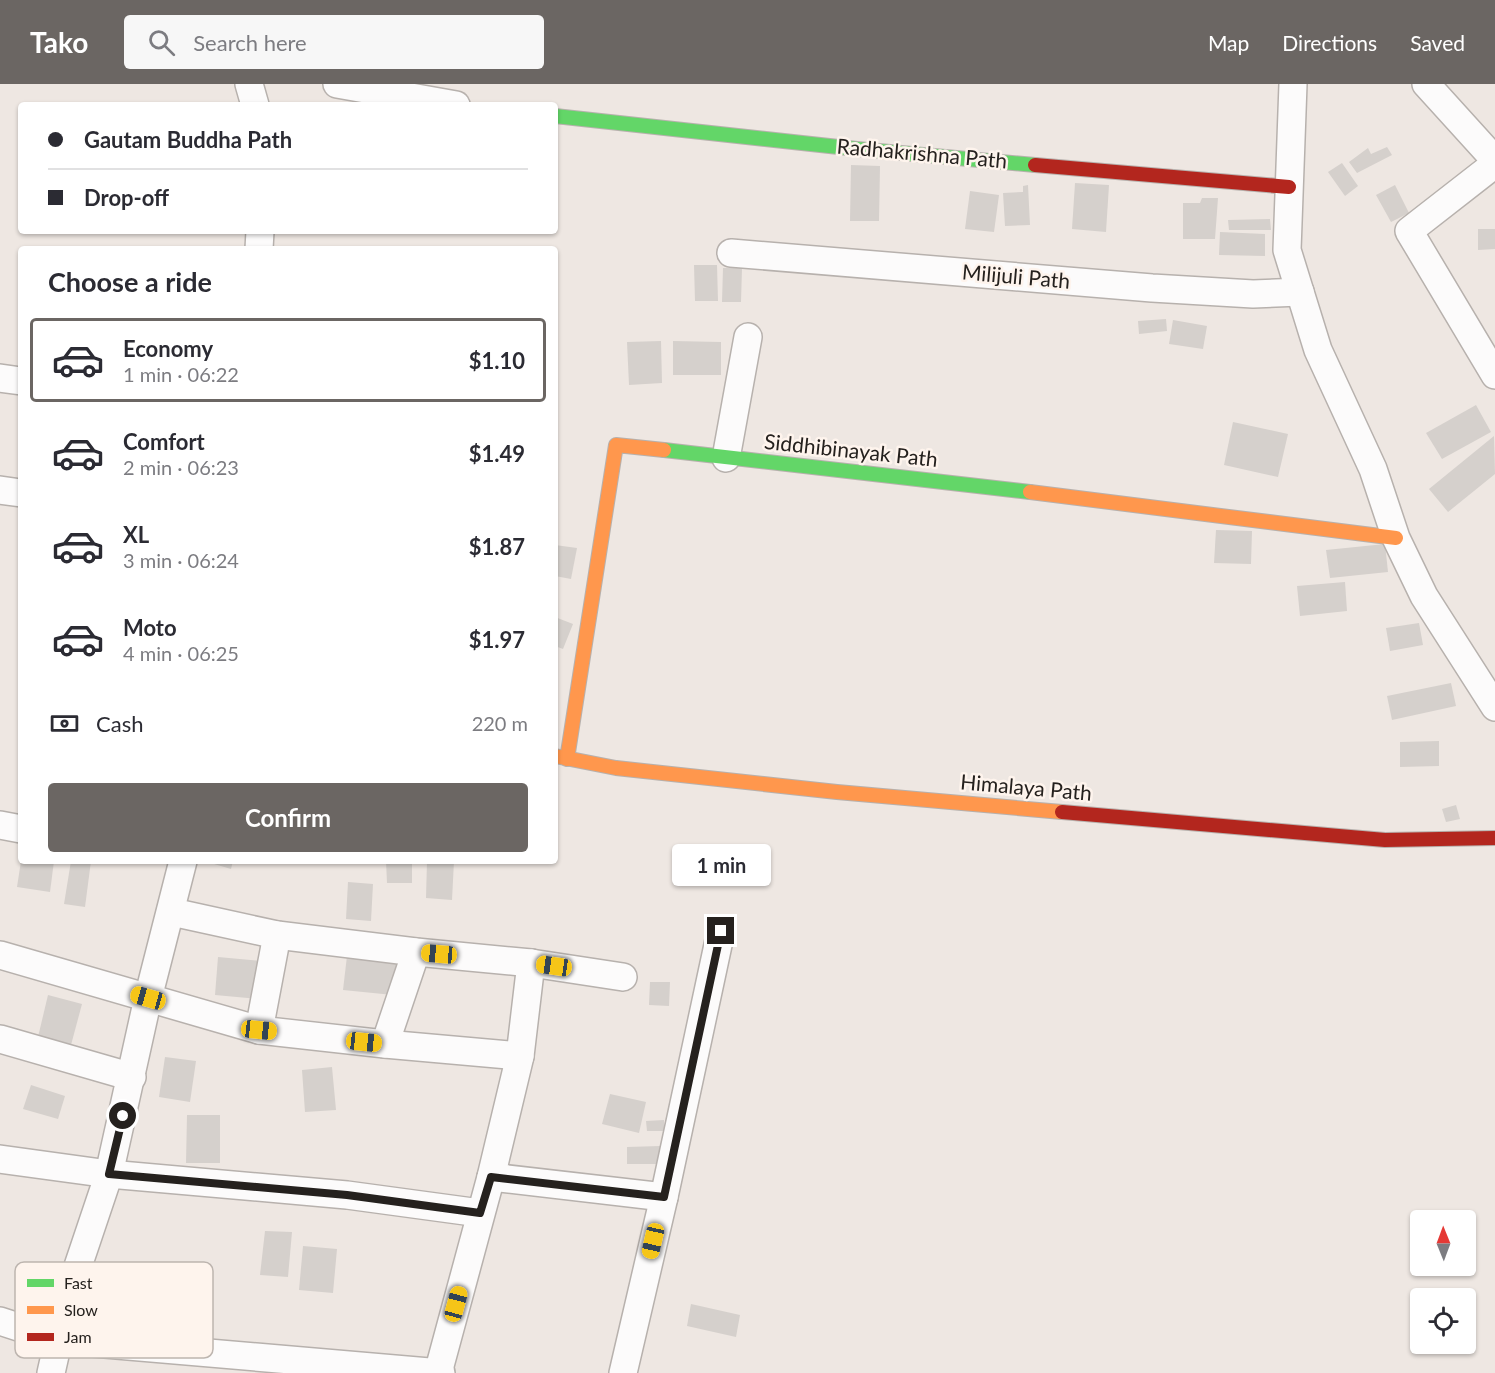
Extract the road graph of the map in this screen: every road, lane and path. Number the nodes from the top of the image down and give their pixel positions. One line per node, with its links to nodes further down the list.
1 (249, 84): 5 (street)
2 (337, 84): 6 (street)
3 (1293, 84): 9 (street)
4 (1426, 84): 8 (street)
5 (254, 102)
6 (439, 102)
7 (558, 116): 9 (street, Radhakrishna Path)
8 (1495, 162): 13 (street)
9 (1289, 187): 11 (street)
10 (731, 253): 11 (street, Milijuli Path)
11 (1300, 292): 19 (street)
12 (748, 337): 16 (street)
13 (1495, 375)
14 (0, 378): 15 (street)
15 (18, 381)
16 (726, 458): 19 (street, Siddhibinayak Path); 21 (street, Siddhibinayak Path)
17 (0, 490): 18 (street)
18 (18, 493)
19 (1396, 538): 20 (street)
20 (1495, 707)
21 (561, 757): 24 (street, Himalaya Path)
22 (0, 825): 23 (street)
23 (18, 828)
24 (1495, 838)
25 (182, 864): 26 (street)
26 (172, 912): 28 (street); 33 (street)
27 (721, 931): 42 (street)
28 (277, 935): 29 (street); 34 (street)
29 (416, 952): 31 (street); 36 (street)
30 (0, 955): 33 (street)
31 (531, 963): 32 (street); 37 (street)
32 (623, 977)
33 (148, 998): 34 (street); 38 (street)
34 (259, 1030): 36 (street)
35 (0, 1039): 38 (street)
36 (385, 1044): 37 (street)
37 (520, 1056): 41 (street)
38 (132, 1077): 40 (street)
39 (0, 1159): 40 (street)
40 (109, 1174): 43 (street); 44 (street)
41 (491, 1177): 42 (street); 43 (street)
42 (664, 1197): 51 (street)
43 (480, 1213): 50 (street)
44 (79, 1262)
45 (0, 1321): 46 (street)
46 (15, 1326)
47 (213, 1353): 50 (street)
48 (54, 1358): 49 (street)
49 (51, 1373)
50 (440, 1373)
51 (622, 1373)

